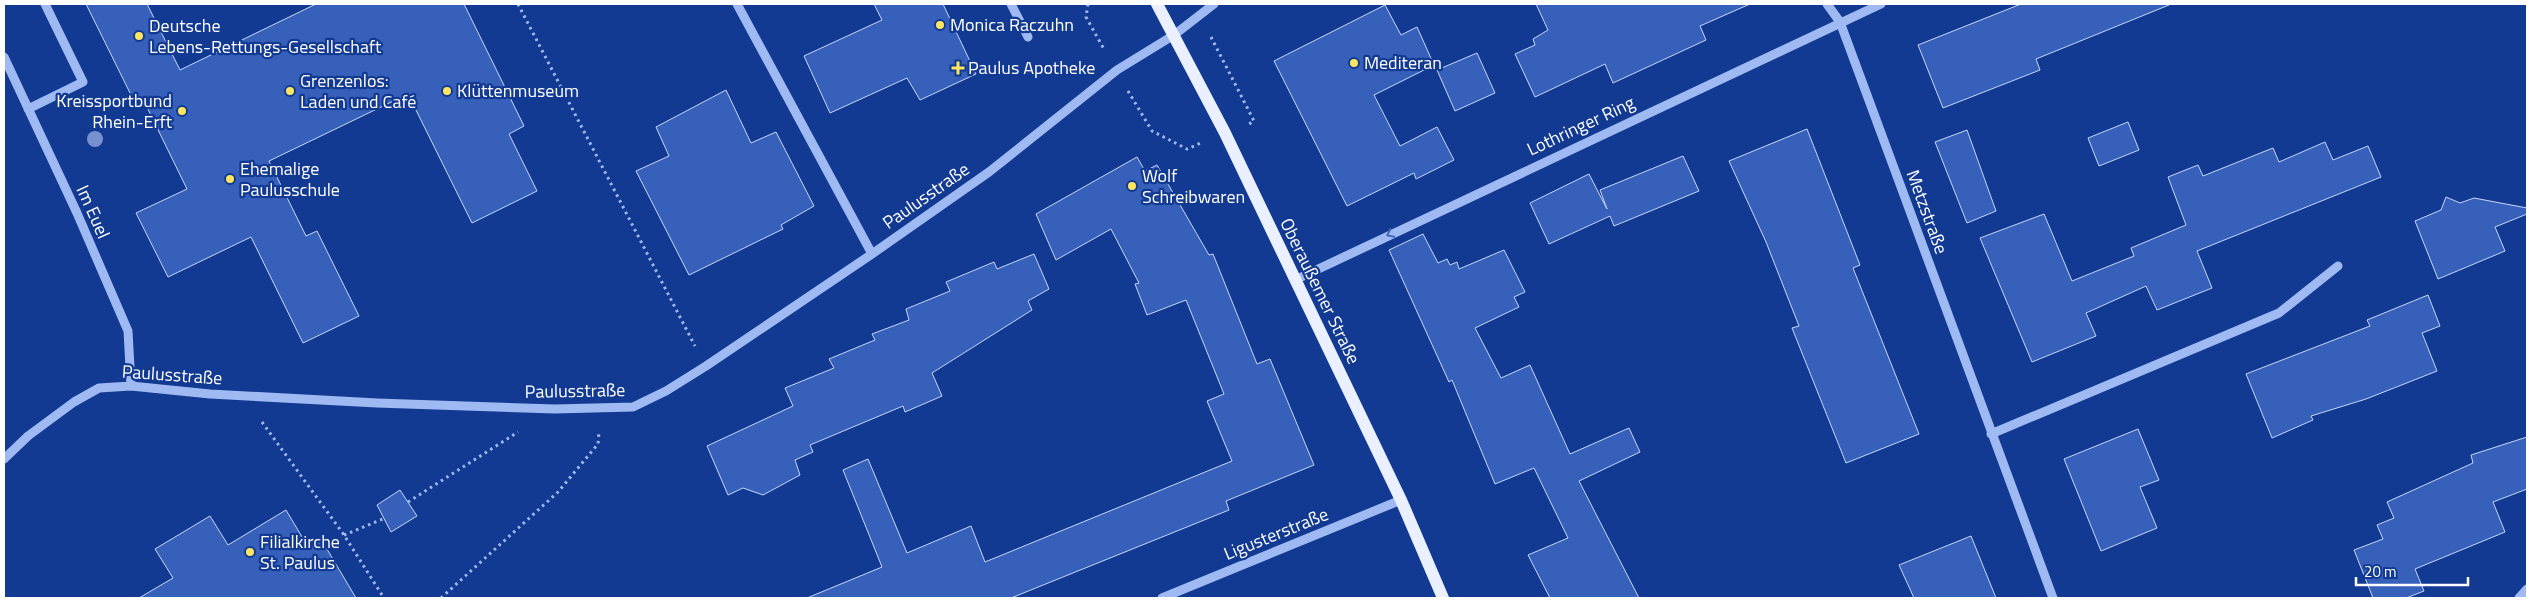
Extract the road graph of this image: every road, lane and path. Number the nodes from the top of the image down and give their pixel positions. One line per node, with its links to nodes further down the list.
1 (45, 4): 16 (street)
2 (518, 4): 21 (path)
3 (737, 4): 18 (street)
4 (1011, 4): 13 (street)
5 (1088, 4): 15 (path)
6 (1156, 4): 12 (main road, Oberaußemer Straße)
7 (1214, 4): 10 (street, Paulusstraße)
8 (1827, 4): 11 (street, Metzstraße)
9 (1881, 4): 11 (street, Lothringer Ring)
10 (1200, 15): 12 (street, Paulusstraße); 17 (path)
11 (1840, 22): 20 (street, Lothringer Ring, one-way to 20); 26 (street, Metzstraße)
12 (1174, 34): 15 (street, Paulusstraße); 17 (main road, Oberaußemer Straße)
13 (1028, 37)
14 (4, 57): 16 (street, Im Euel)
15 (1117, 70): 17 (path); 18 (street, Paulusstraße)
16 (28, 109): 22 (street, Im Euel)
17 (1225, 133): 20 (main road, Oberaußemer Straße)
18 (872, 254): 21 (street, Paulusstraße)
19 (2338, 266): 26 (street)
20 (1295, 280): 28 (main road, Oberaußemer Straße)
21 (706, 366): 25 (street, Paulusstraße)
22 (131, 386): 23 (street, Paulusstraße); 27 (street, Paulusstraße)
23 (243, 396): 24 (street, Paulusstraße); 31 (path)
24 (555, 409): 25 (street, Paulusstraße); 29 (path)
25 (600, 409): 34 (path)
26 (1991, 434): 37 (street, Metzstraße)
27 (4, 458)
28 (1401, 500): 35 (street, Ligusterstraße); 36 (main road, Oberaußemer Straße)
29 (408, 502)
30 (383, 519): 31 (path)
31 (344, 536): 33 (path)
32 (2527, 589): 38 (street)
33 (384, 598)
34 (442, 598)
35 (1162, 598)
36 (1443, 598)
37 (2053, 598)
38 (2519, 598)

